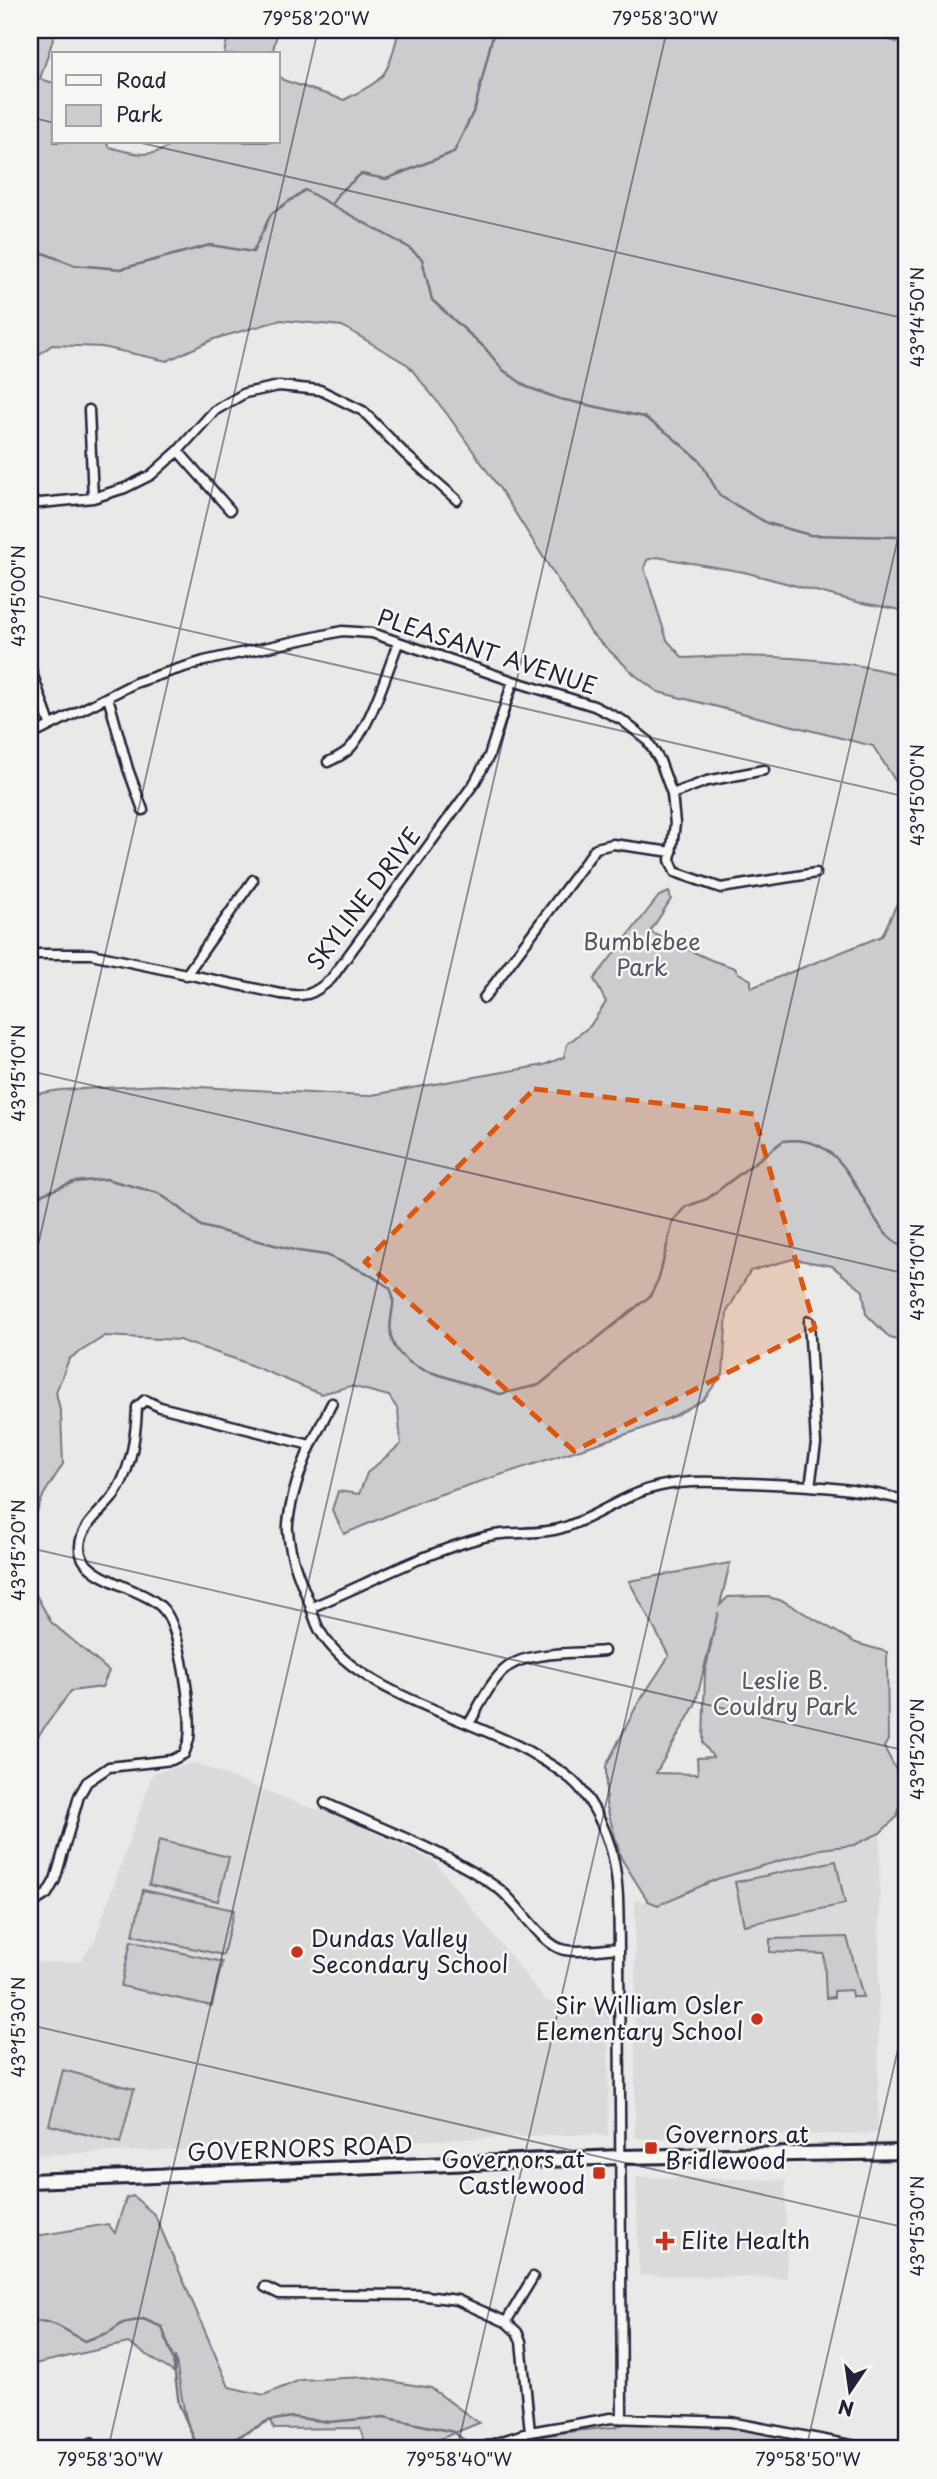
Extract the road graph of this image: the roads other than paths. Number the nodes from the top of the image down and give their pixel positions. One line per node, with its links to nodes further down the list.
1 (89, 410): 3 (street)
2 (178, 452): 3 (street); 4 (street); 6 (street)
3 (93, 498): 5 (street)
4 (457, 500)
5 (30, 504)
6 (230, 510)
7 (398, 643): 9 (street, PLEASANT AVENUE); 10 (street, PLEASANT AVENUE); 13 (street)
8 (30, 667): 11 (street)
9 (513, 681): 15 (street, PLEASANT AVENUE); 21 (street, SKYLINE DRIVE)
10 (108, 697): 11 (street, PLEASANT AVENUE); 16 (street)
11 (50, 724): 12 (street, PLEASANT AVENUE)
12 (30, 736)
13 (328, 762)
14 (764, 770): 15 (street)
15 (672, 794): 17 (street, PLEASANT AVENUE)
16 (143, 810)
17 (671, 856): 18 (street); 22 (street)
18 (816, 873)
19 (253, 880): 21 (street)
20 (30, 954): 21 (street, SKYLINE DRIVE)
21 (186, 975)
22 (484, 998)
23 (809, 1321): 26 (street)
24 (332, 1402): 25 (street)
25 (310, 1445): 28 (street); 32 (street)
26 (810, 1486): 27 (street); 28 (street)
27 (907, 1501)
28 (312, 1607): 30 (street)
29 (604, 1651): 30 (street)
30 (469, 1724): 33 (street)
31 (325, 1802): 33 (street)
32 (30, 1905)
33 (620, 1948): 35 (street)
34 (907, 2152): 35 (main road, GOVERNORS ROAD)
35 (620, 2157): 36 (main road, GOVERNORS ROAD); 40 (street)
36 (30, 2182)
37 (533, 2277): 39 (street)
38 (265, 2287): 39 (street)
39 (506, 2322): 41 (street)
40 (622, 2418): 41 (street); 43 (street)
41 (530, 2432): 42 (street)
42 (478, 2449)
43 (872, 2449)

